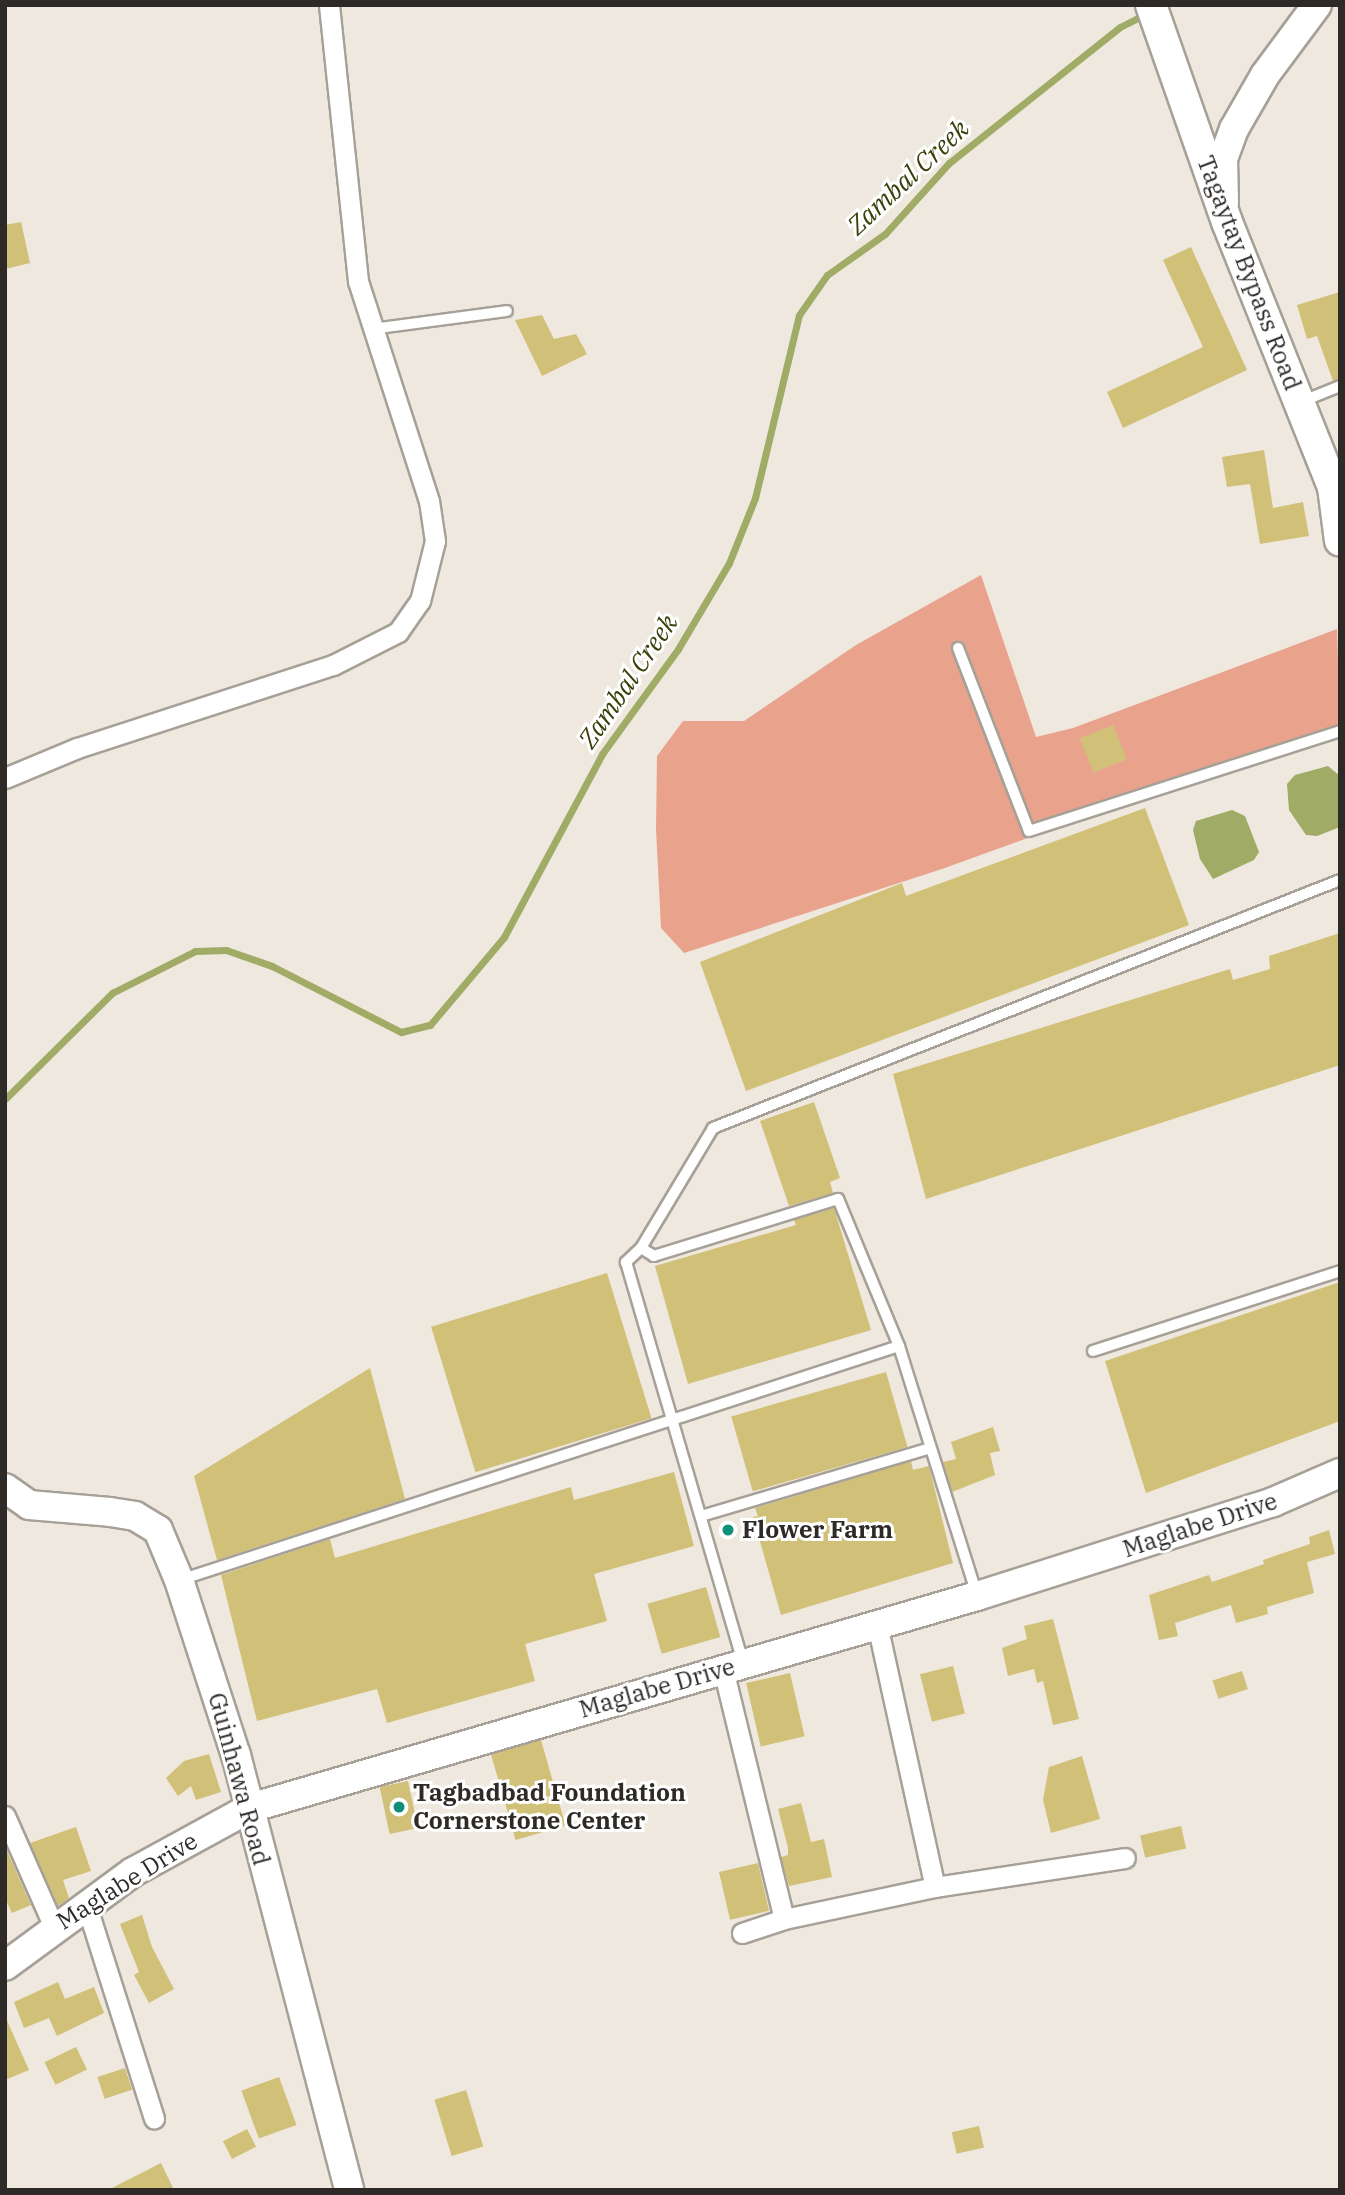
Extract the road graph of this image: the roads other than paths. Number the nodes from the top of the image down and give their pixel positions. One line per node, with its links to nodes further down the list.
1 (329, 5): 6 (street)
2 (1151, 5): 4 (main road, Tagaytay Bypass Road)
3 (1317, 5): 4 (main road)
4 (1227, 222): 8 (main road, Tagaytay Bypass Road)
5 (507, 312): 6 (lane)
6 (372, 329): 13 (street)
7 (1340, 386): 8 (lane)
8 (1299, 402): 9 (main road, Tagaytay Bypass Road)
9 (1336, 485): 10 (main road, Tagaytay Bypass Road)
10 (1340, 541)
11 (958, 648): 12 (lane)
12 (1340, 731)
13 (5, 778)
14 (1340, 880): 15 (lane)
15 (640, 1248): 17 (lane); 19 (lane)
16 (1340, 1271): 18 (lane)
17 (899, 1346): 19 (lane); 20 (lane)
18 (1093, 1351)
19 (671, 1423): 23 (lane); 24 (lane)
20 (930, 1448): 23 (lane); 25 (lane)
21 (1340, 1473): 25 (main road, Maglabe Drive)
22 (5, 1488): 24 (main road, Guinhawa Road)
23 (701, 1516): 27 (lane)
24 (179, 1580): 28 (main road, Guinhawa Road)
25 (977, 1596): 26 (main road, Maglabe Drive)
26 (877, 1624): 27 (main road, Maglabe Drive); 31 (street)
27 (733, 1666): 28 (main road, Maglabe Drive); 33 (street)
28 (250, 1808): 32 (main road, Maglabe Drive); 38 (main road, Guinhawa Road)
29 (5, 1816): 34 (street)
30 (1125, 1858): 31 (street)
31 (935, 1887): 33 (street)
32 (86, 1904): 34 (main road, Maglabe Drive); 37 (street)
33 (784, 1919): 35 (street)
34 (54, 1927): 36 (main road, Maglabe Drive)
35 (742, 1933)
36 (5, 1966)
37 (154, 2118)
38 (343, 2187)

